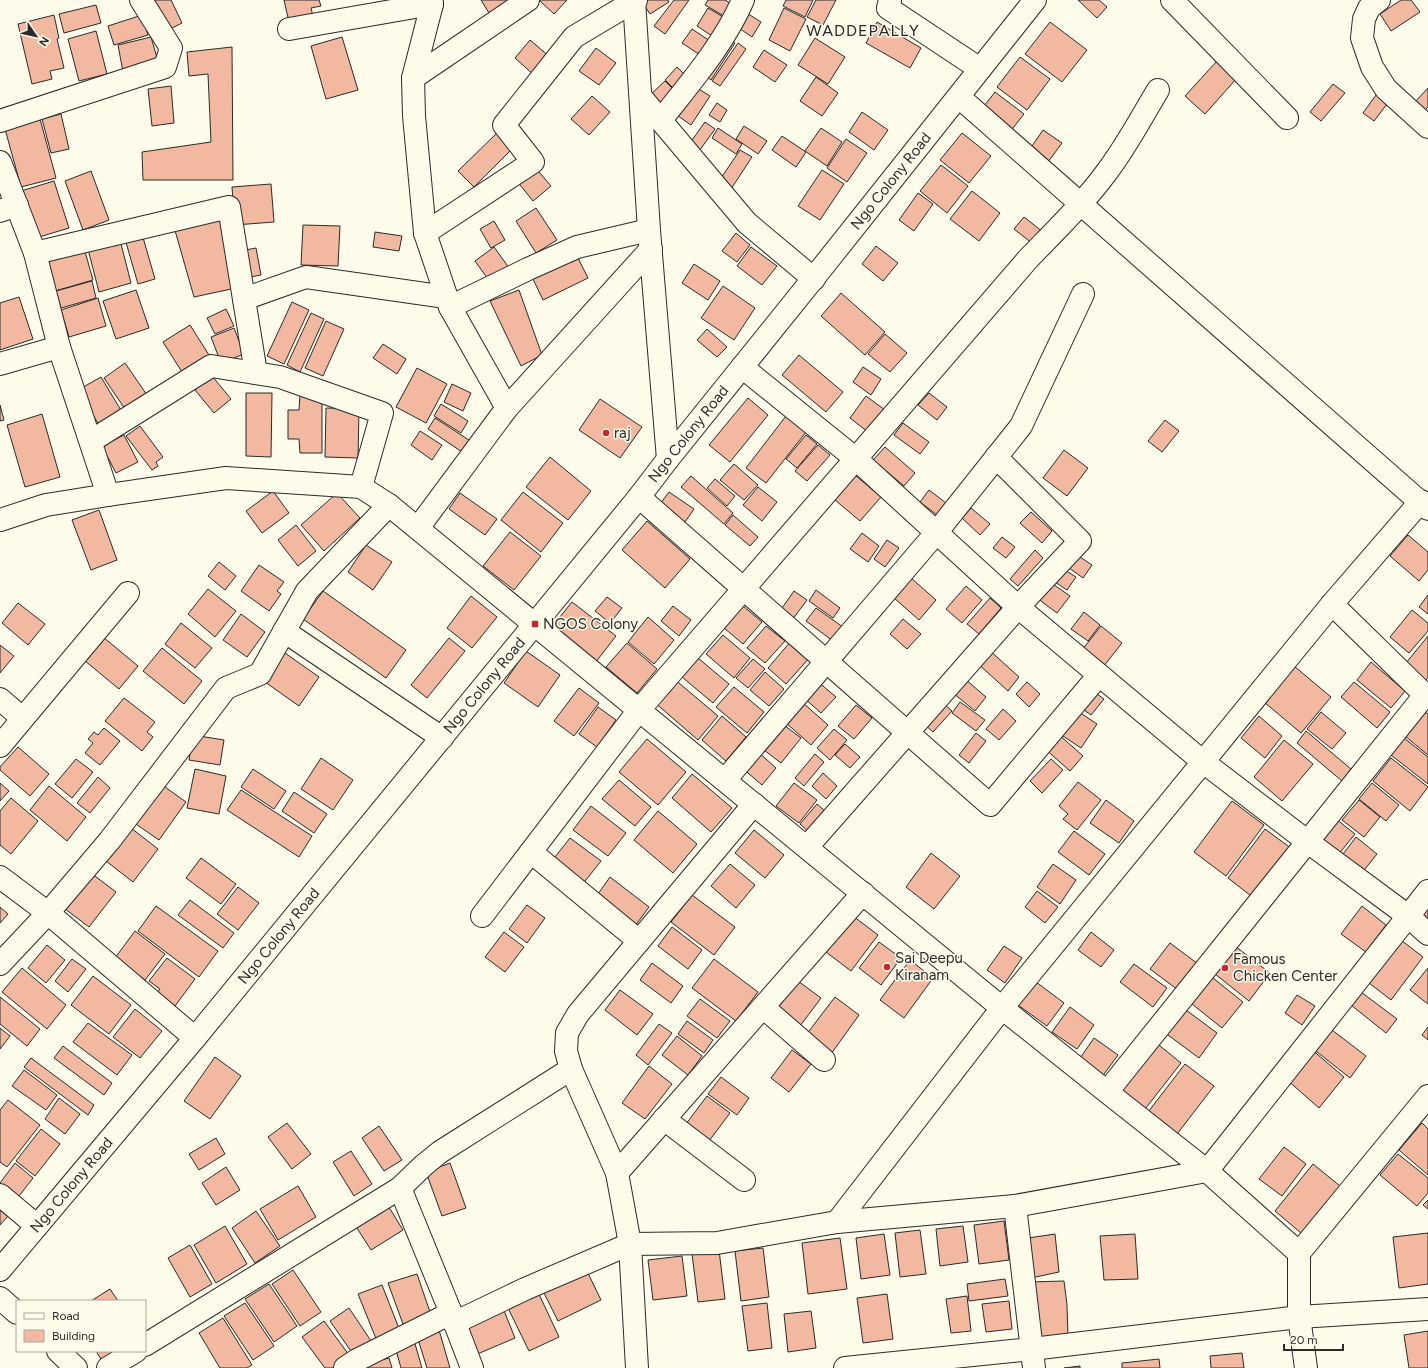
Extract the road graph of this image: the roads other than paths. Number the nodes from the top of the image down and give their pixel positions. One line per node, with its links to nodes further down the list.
1 (141, 0): 18 (street)
2 (528, 0): 12 (street)
3 (635, 0): 15 (street); 23 (street)
4 (743, 0): 17 (street)
5 (890, 0): 11 (street)
6 (1035, 0): 11 (street, Ngo Colony Road)
7 (1172, 0): 16 (street)
8 (1379, 0): 19 (street)
9 (431, 2): 10 (street); 12 (street)
10 (289, 29)
11 (980, 69): 14 (street, Ngo Colony Road)
12 (413, 78): 23 (street)
13 (1158, 90): 21 (street)
14 (959, 96): 21 (street); 26 (street, Ngo Colony Road)
15 (641, 97): 17 (street); 24 (street)
16 (1287, 118)
17 (661, 120): 26 (street)
18 (0, 121)
19 (1428, 127)
20 (0, 162): 22 (street)
21 (1081, 203): 38 (street); 43 (street)
22 (8, 208): 25 (street)
23 (425, 233): 29 (street)
24 (650, 240): 29 (street); 34 (street); 37 (street)
25 (35, 253): 28 (street); 30 (street)
26 (814, 279): 32 (street, Ngo Colony Road)
27 (1083, 294): 36 (street)
28 (244, 298): 29 (street); 33 (street)
29 (448, 302): 34 (street)
30 (59, 347): 31 (street); 35 (street)
31 (0, 364)
32 (742, 367): 37 (street, Ngo Colony Road); 38 (street)
33 (256, 373): 35 (street); 39 (street)
34 (507, 408): 45 (street)
35 (91, 441): 40 (street)
36 (996, 457): 46 (street); 50 (street)
37 (668, 459): 41 (street, Ngo Colony Road)
38 (856, 459): 46 (street); 47 (street)
39 (361, 487): 40 (street); 42 (street)
40 (108, 495): 44 (street)
41 (639, 497): 47 (street); 51 (street, Ngo Colony Road)
42 (389, 505): 45 (street); 52 (street)
43 (1424, 505): 49 (street)
44 (0, 520)
45 (418, 528): 51 (street)
46 (936, 533): 50 (street); 53 (street)
47 (744, 589): 53 (street); 57 (street)
48 (128, 593): 58 (street)
49 (1332, 604): 55 (street); 62 (street)
50 (1018, 608): 54 (street); 59 (street)
51 (535, 624): 57 (street); 60 (street, Ngo Colony Road)
52 (284, 631): 60 (street); 71 (street)
53 (826, 661): 59 (street); 63 (street)
54 (1100, 675): 59 (street); 62 (street)
55 (1426, 697): 65 (street)
56 (0, 699): 58 (street)
57 (639, 710): 63 (street); 67 (street)
58 (22, 718): 61 (street)
59 (908, 733): 66 (street)
60 (442, 738): 79 (street, Ngo Colony Road)
61 (0, 746)
62 (1202, 761): 65 (street); 78 (street)
63 (725, 780): 64 (street)
64 (754, 804): 66 (street); 75 (street)
65 (1308, 842): 73 (street); 82 (street)
66 (807, 847): 70 (street)
67 (531, 852): 72 (street); 75 (street)
68 (0, 877): 71 (street)
69 (1428, 892): 73 (street)
70 (863, 893): 77 (street); 78 (street)
71 (48, 913): 76 (street); 79 (street)
72 (482, 916)
73 (1408, 916): 74 (street); 85 (street)
74 (1428, 934)
75 (639, 941): 81 (street)
76 (0, 964)
77 (763, 1007): 80 (street); 84 (street)
78 (1002, 1008): 82 (street); 91 (street)
79 (195, 1038): 92 (street, Ngo Colony Road)
80 (824, 1060)
81 (571, 1070): 86 (street); 88 (street)
82 (1106, 1092): 85 (street)
83 (1428, 1096): 94 (street)
84 (664, 1119): 86 (street); 87 (street)
85 (1207, 1171): 90 (street); 94 (street)
86 (617, 1173): 93 (street)
87 (744, 1180)
88 (400, 1188): 100 (street); 101 (street)
89 (0, 1195): 92 (street)
90 (1015, 1206): 91 (street); 104 (street)
91 (837, 1222): 93 (street)
92 (36, 1226): 95 (street, Ngo Colony Road)
93 (630, 1244): 100 (street); 109 (street)
94 (1299, 1253): 99 (street)
95 (0, 1270)
96 (0, 1298): 98 (street)
97 (1428, 1308): 99 (street)
98 (16, 1312)
99 (1299, 1317): 104 (street); 111 (street)
100 (453, 1318): 107 (street); 108 (street)
101 (146, 1344)
102 (59, 1352): 105 (street)
103 (134, 1352): 106 (street)
104 (1033, 1358): 110 (street)
105 (76, 1368)
106 (108, 1368)
107 (345, 1368)
108 (472, 1368)
109 (637, 1368)
110 (845, 1368)
111 (1306, 1368)

